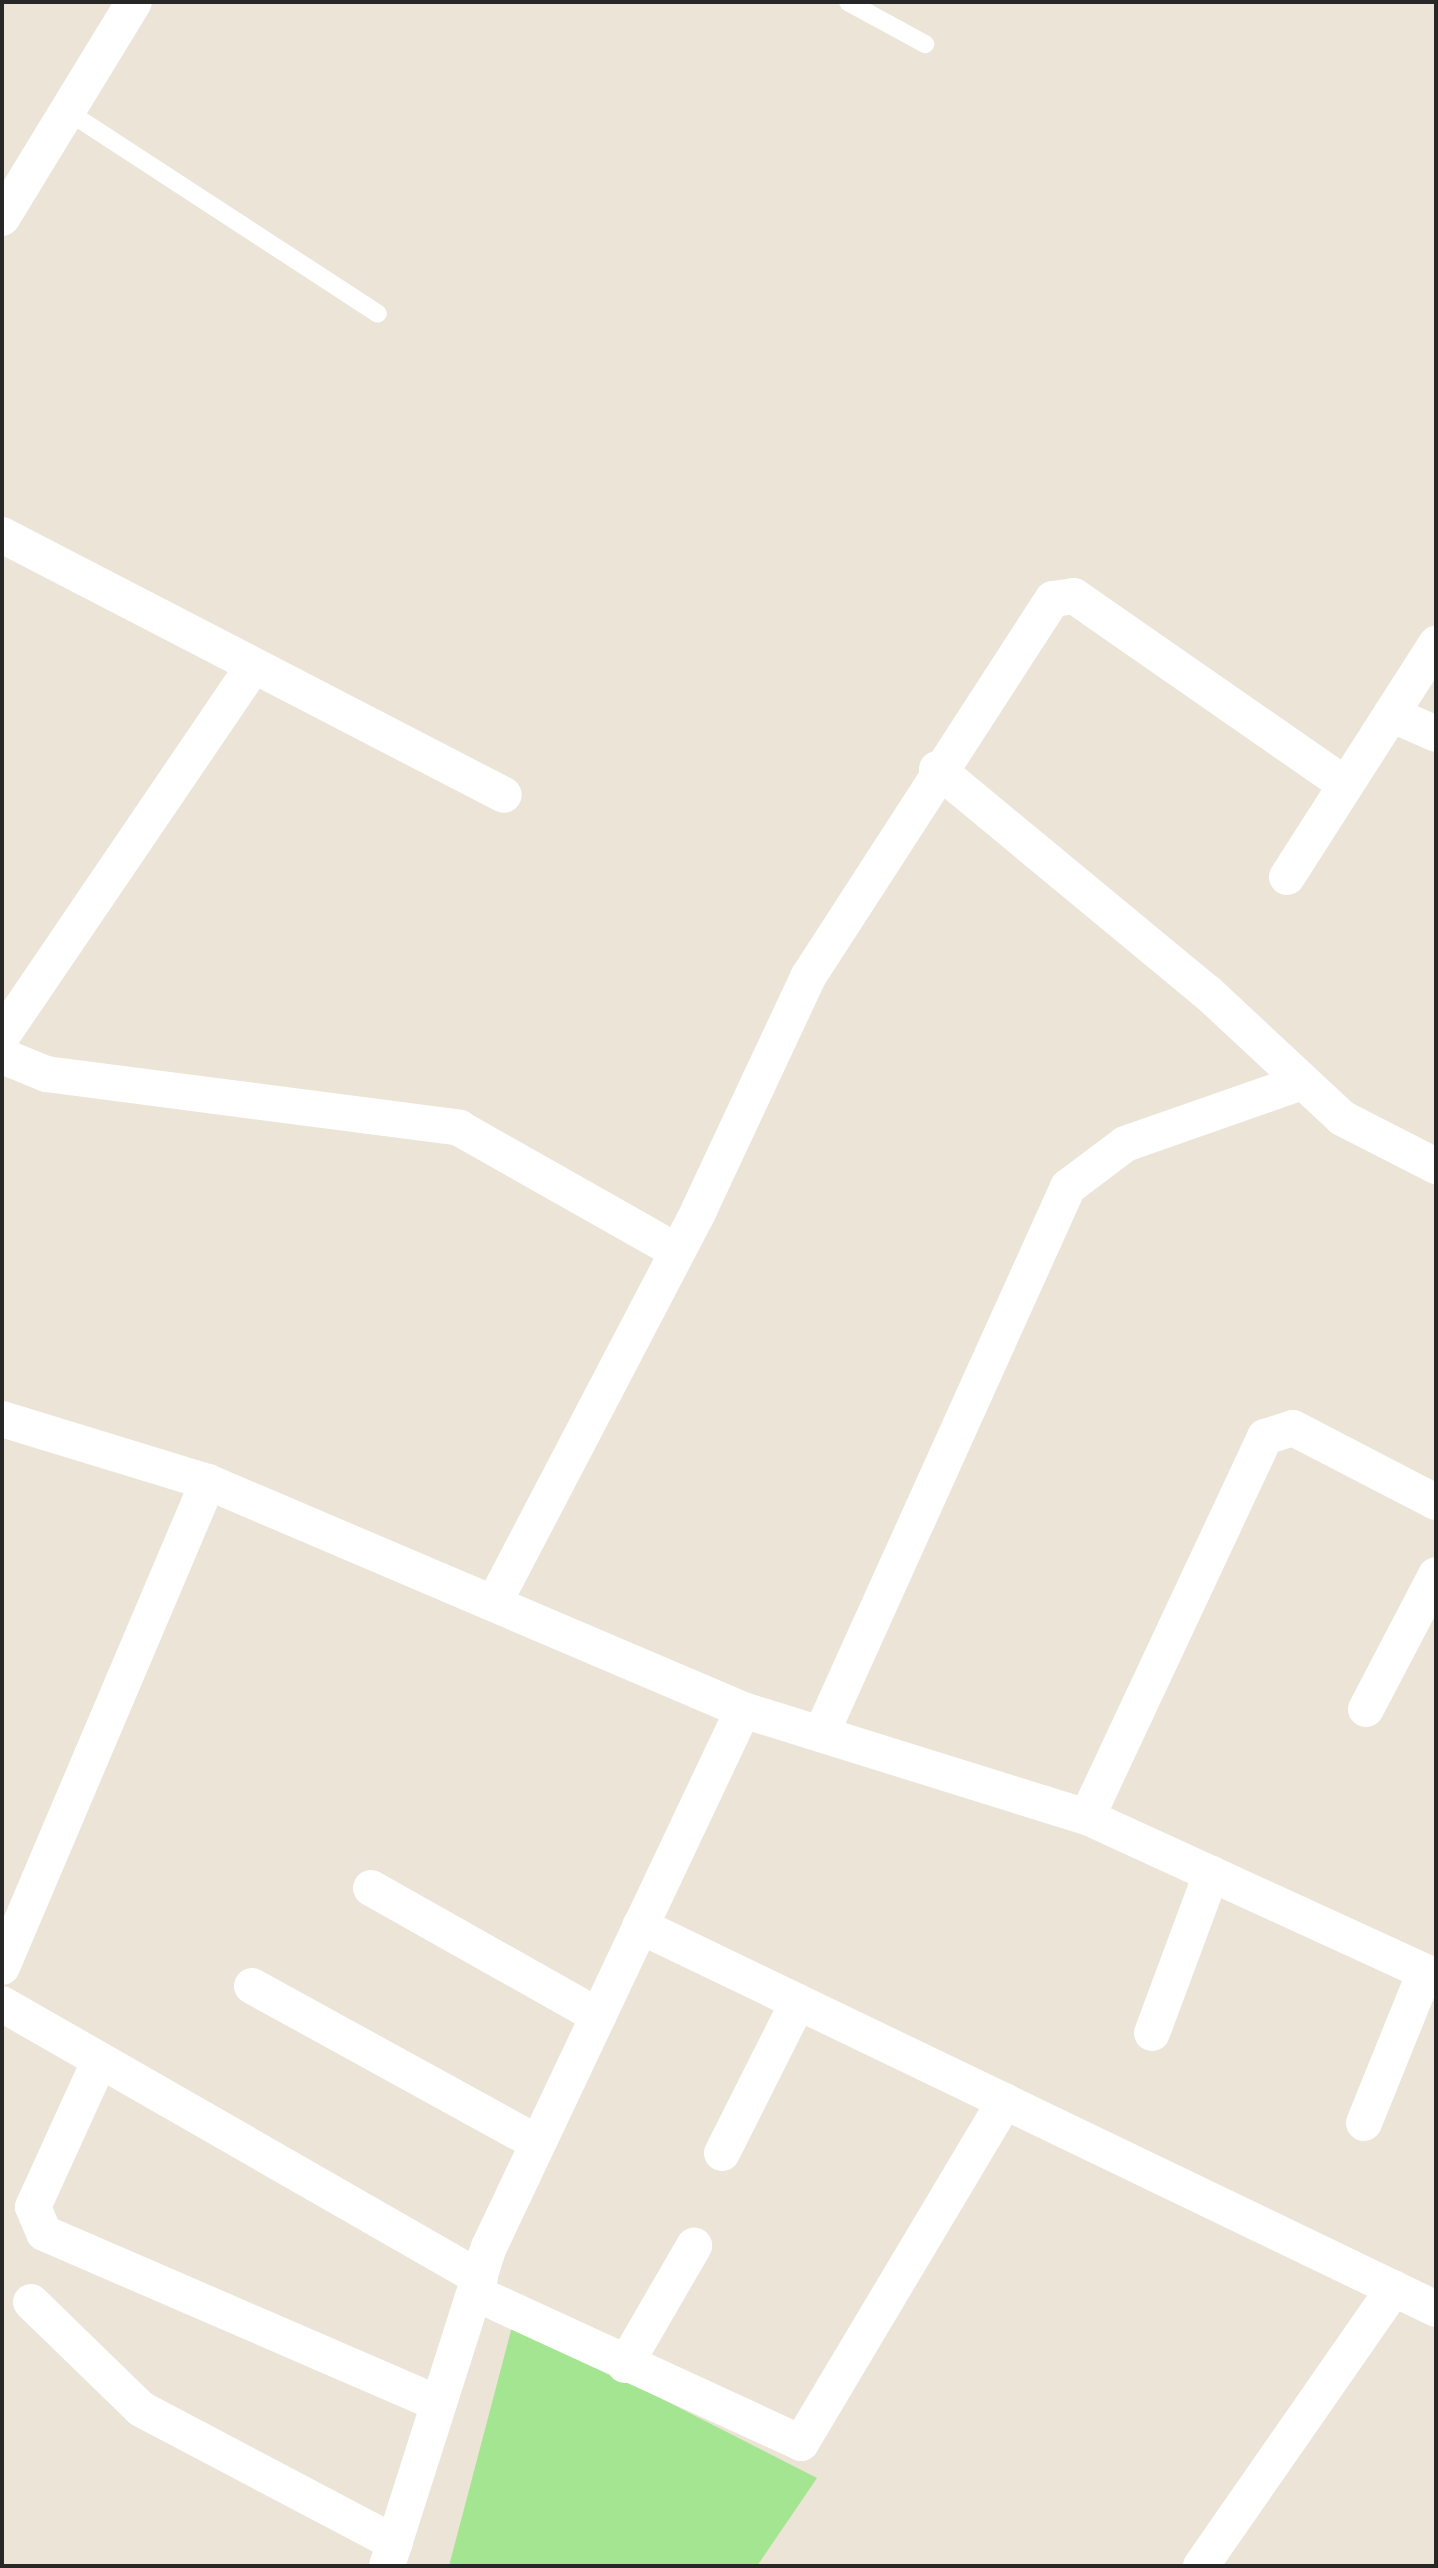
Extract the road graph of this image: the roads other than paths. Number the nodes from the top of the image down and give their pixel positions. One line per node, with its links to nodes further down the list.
1 (134, 2): 4 (street)
2 (848, 2): 3 (lane)
3 (925, 44)
4 (67, 111): 5 (street); 6 (lane)
5 (2, 218)
6 (378, 314)
7 (2, 535): 9 (street)
8 (1436, 644): 10 (street)
9 (251, 669): 14 (street); 16 (street)
10 (1391, 714): 11 (street); 13 (street)
11 (1436, 734)
12 (937, 769): 13 (street); 18 (street); 20 (street)
13 (1345, 784): 15 (street)
14 (504, 795)
15 (1287, 877)
16 (2, 1036)
17 (2, 1056): 20 (street)
18 (1302, 1082): 19 (street); 28 (street)
19 (1436, 1166)
20 (676, 1251): 25 (street)
21 (2, 1419): 22 (street)
22 (208, 1482): 25 (street); 33 (street)
23 (1436, 1502): 29 (street)
24 (1436, 1575): 26 (street)
25 (496, 1599): 27 (street)
26 (1366, 1709)
27 (743, 1710): 28 (street); 32 (street)
28 (821, 1734): 29 (street)
29 (1087, 1817): 30 (street)
30 (1211, 1874): 34 (street); 39 (street)
31 (371, 1888): 38 (street)
32 (640, 1926): 36 (street); 38 (street)
33 (2, 1967)
34 (1430, 1974): 42 (street)
35 (252, 1986): 43 (street)
36 (798, 2002): 41 (street); 44 (street)
37 (2, 2004): 40 (street)
38 (598, 2016): 43 (street)
39 (1152, 2033)
40 (99, 2062): 46 (street); 51 (street)
41 (1005, 2101): 47 (street); 50 (street)
42 (1364, 2123)
43 (538, 2143): 46 (street)
44 (722, 2153)
45 (694, 2246): 50 (street)
46 (477, 2285): 50 (street); 51 (street)
47 (1394, 2288): 49 (street); 53 (street)
48 (31, 2302): 52 (street)
49 (1436, 2309)
50 (625, 2365)
51 (439, 2404): 52 (street)
52 (391, 2554)
53 (1201, 2566)

